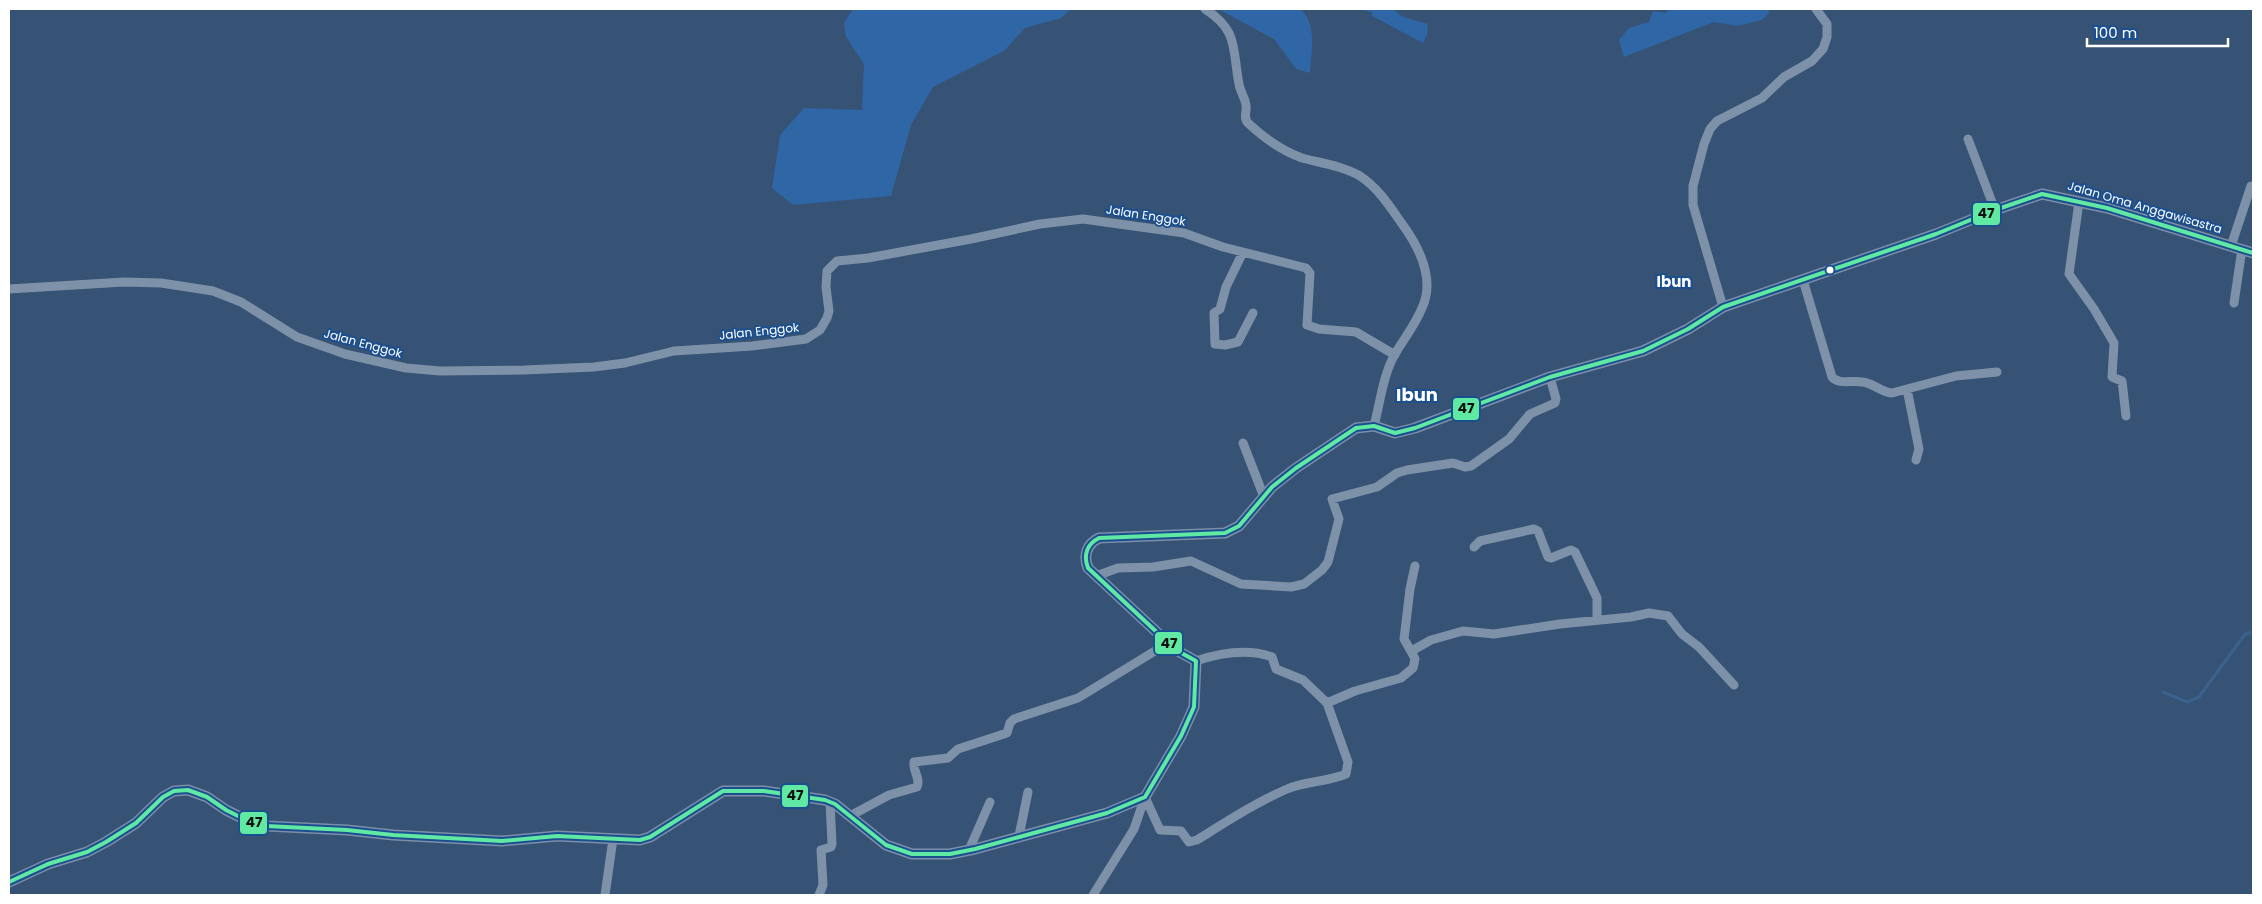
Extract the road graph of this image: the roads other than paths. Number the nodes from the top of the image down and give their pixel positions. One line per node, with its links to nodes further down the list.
1 (1205, 9): 14 (street)
2 (1816, 9): 12 (street)
3 (1968, 139): 6 (street)
4 (2251, 186): 7 (street)
5 (2079, 202): 6 (main road, Jalan Oma Anggawisastra); 7 (main road, Jalan Oma Anggawisastra); 18 (street)
6 (1996, 210): 9 (main road, Jalan Oma Anggawisastra)
7 (2242, 249): 11 (street)
8 (1243, 252): 10 (street, Jalan Enggok); 13 (street); 14 (street, Jalan Enggok)
9 (1803, 280): 12 (main road, Jalan Oma Anggawisastra); 17 (street)
10 (9, 289)
11 (2234, 303)
12 (1723, 307): 16 (main road, Jalan Oma Anggawisastra)
13 (1253, 313)
14 (1395, 355): 19 (street)
15 (1997, 372): 17 (street)
16 (1550, 377): 19 (main road, Jalan Oma Anggawisastra); 25 (street)
17 (1907, 389): 21 (street)
18 (2126, 416)
19 (1374, 426): 22 (main road)
20 (1243, 443): 22 (street)
21 (1916, 460)
22 (1264, 497): 25 (main road)
23 (1474, 547): 26 (street)
24 (1415, 566): 28 (street)
25 (1096, 576): 27 (main road)
26 (1597, 620): 28 (street); 30 (street)
27 (1168, 643): 29 (main road); 36 (street)
28 (1412, 653): 31 (street)
29 (1196, 662): 31 (street); 33 (main road)
30 (1734, 685)
31 (1327, 703): 33 (street)
32 (1028, 792): 37 (street)
33 (1145, 797): 37 (main road); 43 (street)
34 (830, 802): 36 (main road); 38 (main road); 42 (street)
35 (990, 802): 39 (street)
36 (850, 816): 39 (main road)
37 (1019, 836): 39 (main road)
38 (613, 838): 40 (main road); 41 (street)
39 (969, 850)
40 (9, 882)
41 (605, 895)
42 (818, 895)
43 (1093, 895)

